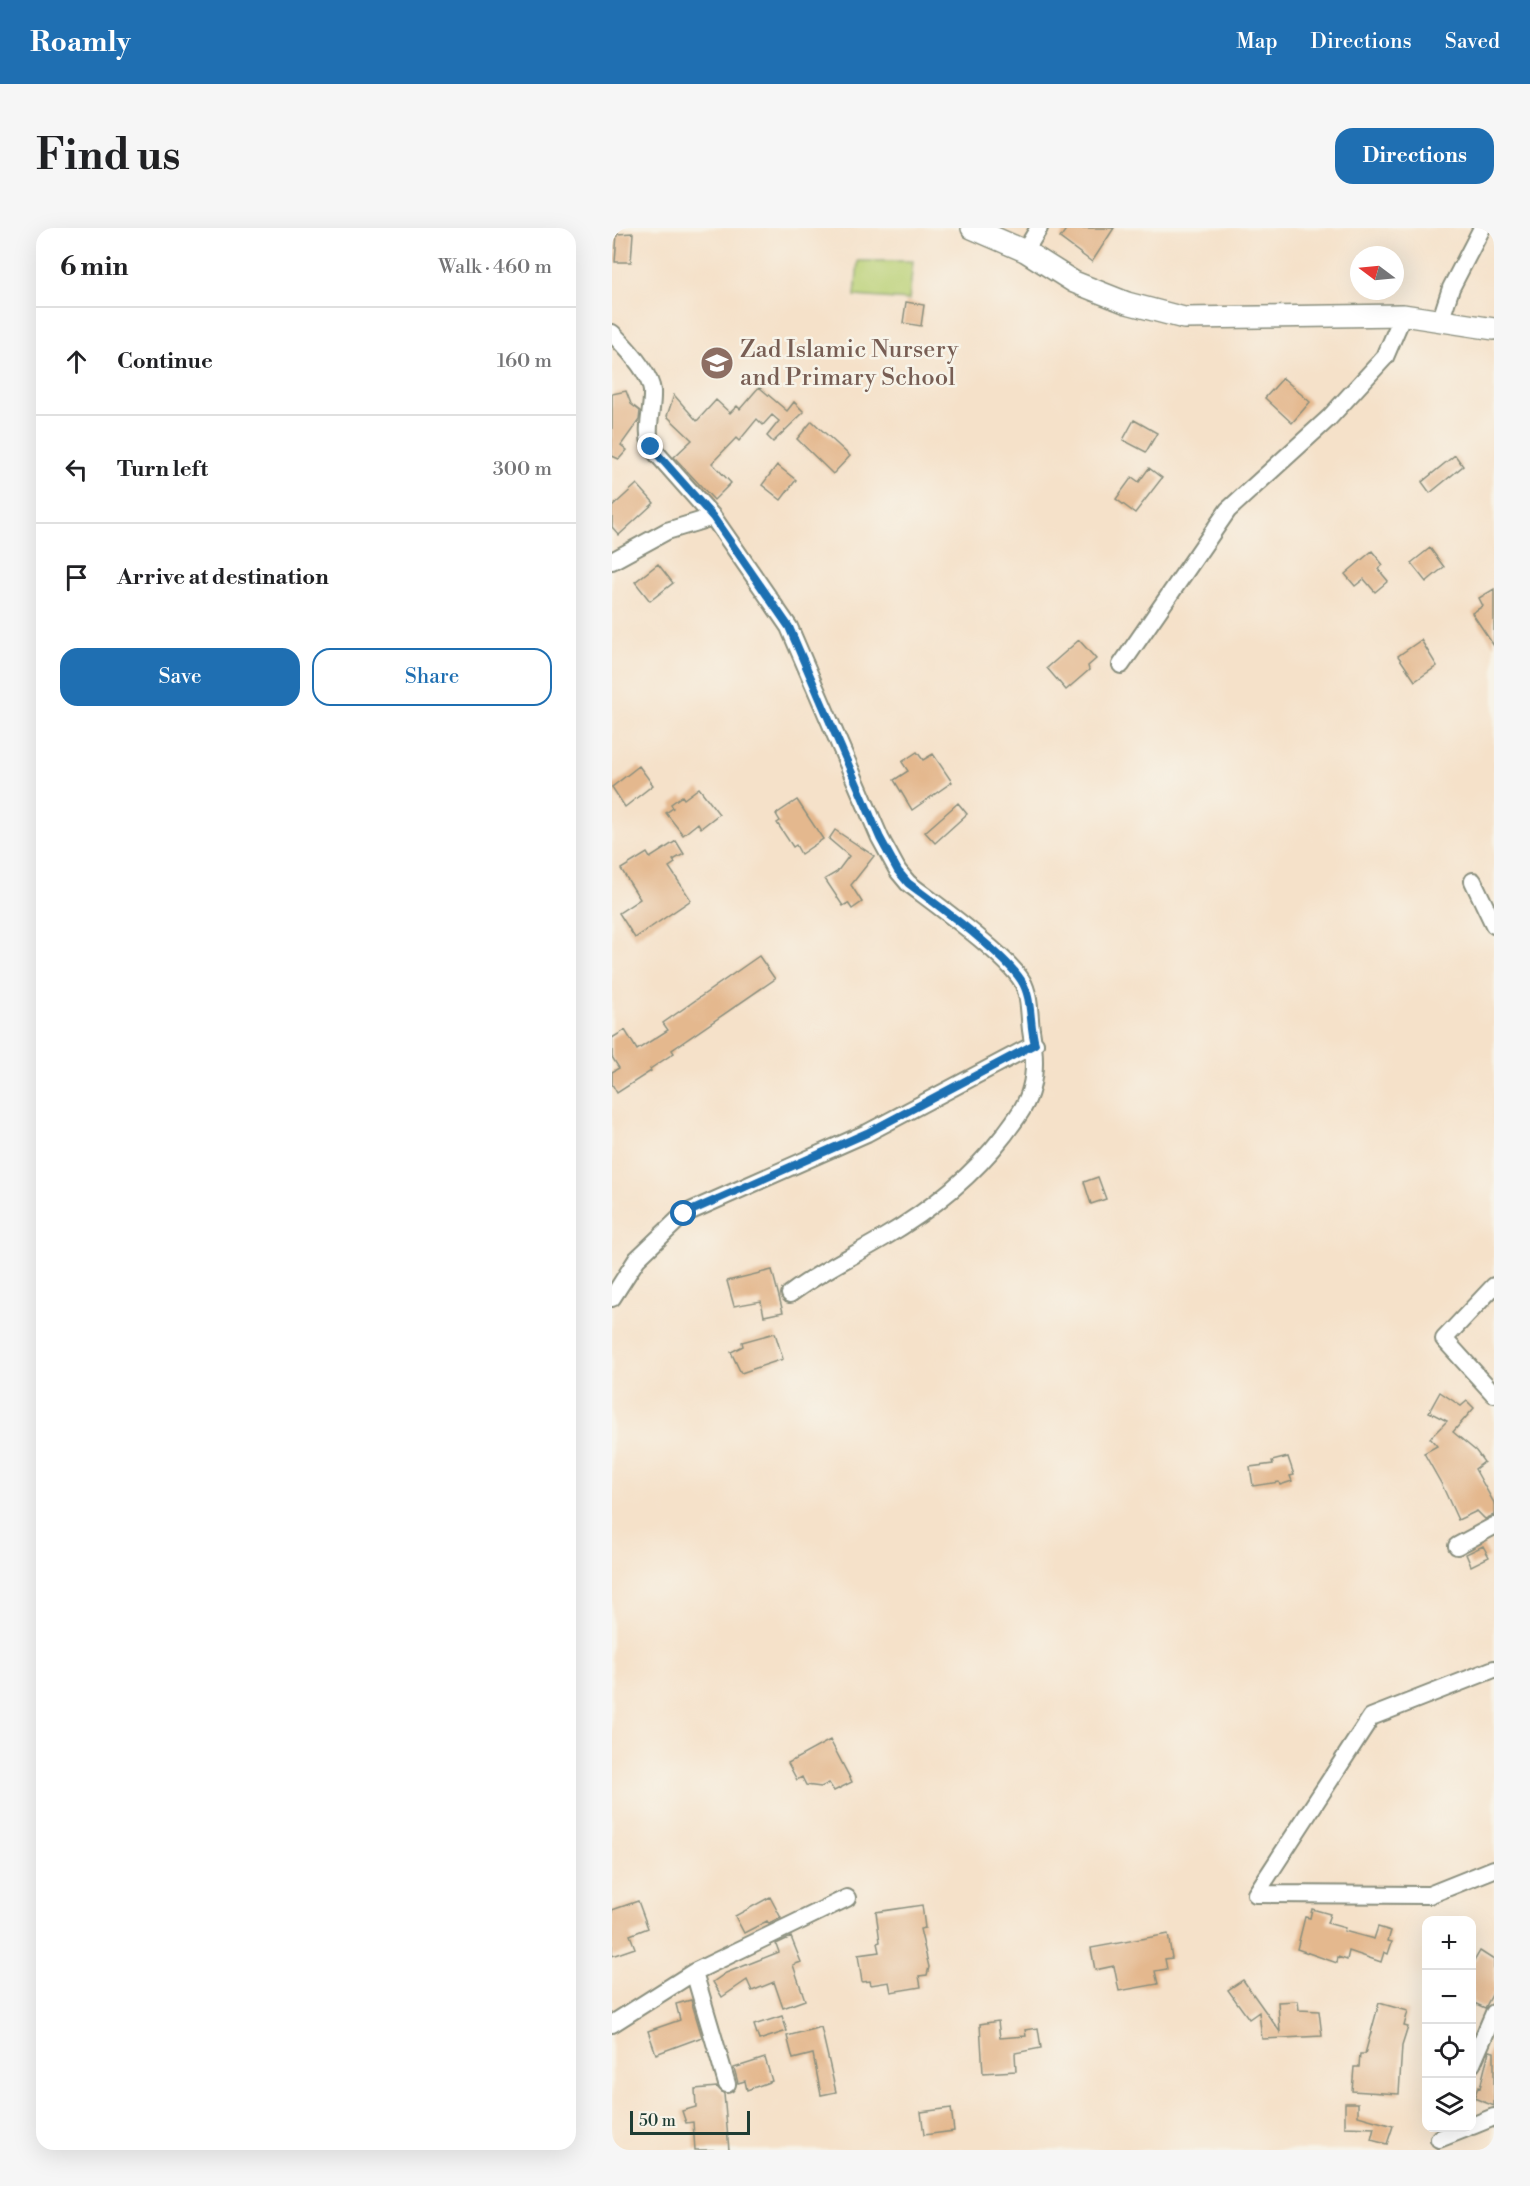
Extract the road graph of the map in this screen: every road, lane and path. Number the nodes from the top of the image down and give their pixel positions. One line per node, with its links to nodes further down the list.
1 (972, 228): 4 (street)
2 (1039, 228): 4 (street)
3 (1482, 228): 6 (street)
4 (1025, 251): 5 (street)
5 (1403, 315): 6 (street); 11 (street)
6 (1440, 322): 7 (street)
7 (1494, 329)
8 (612, 333): 9 (street)
9 (713, 517): 10 (street); 14 (street)
10 (612, 561)
11 (1121, 665)
12 (1473, 881): 13 (street)
13 (1494, 924)
14 (1035, 1044): 16 (street); 17 (street)
15 (1494, 1286): 18 (street)
16 (790, 1294)
17 (612, 1298)
18 (1494, 1394)
19 (1494, 1526): 20 (street)
20 (1457, 1546)
21 (1494, 1669): 22 (street)
22 (1494, 1869)
23 (847, 1898): 24 (street)
24 (693, 1972): 26 (street); 28 (street)
25 (1494, 2013): 27 (street)
26 (613, 2019)
27 (1476, 2055)
28 (727, 2084)
29 (1494, 2117): 30 (street)
30 (1476, 2124)
31 (1455, 2132): 32 (street)
32 (1438, 2139)

